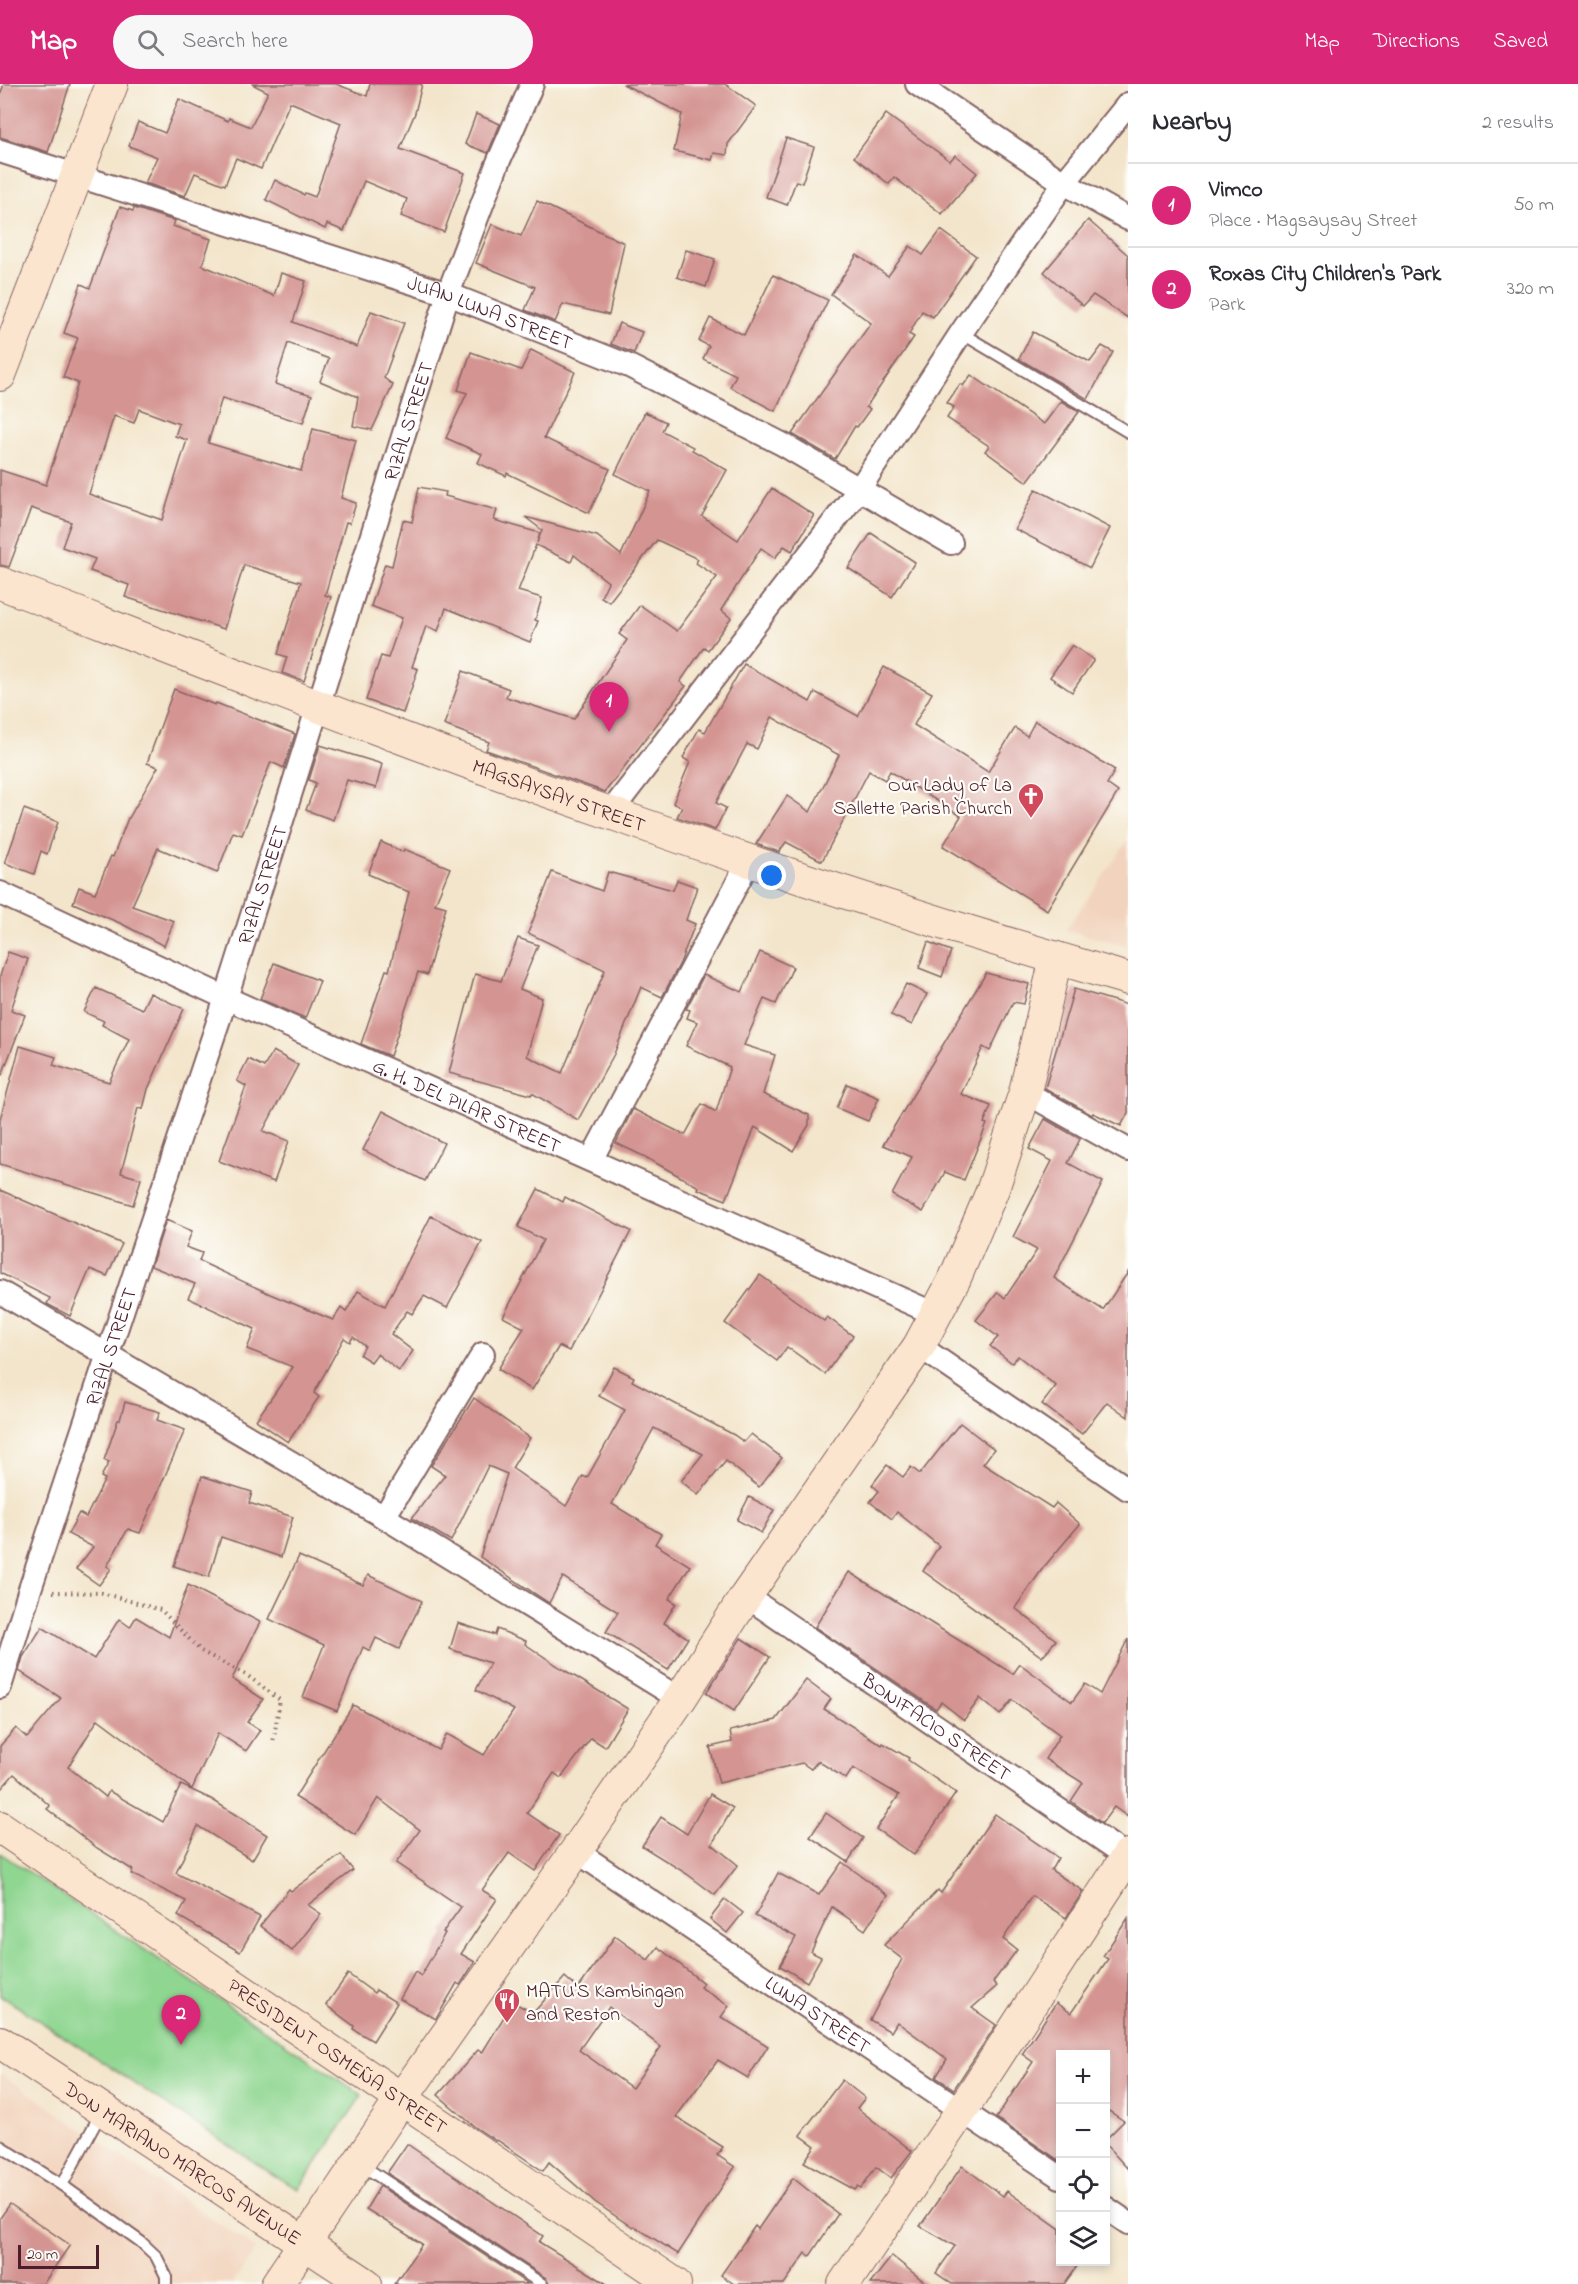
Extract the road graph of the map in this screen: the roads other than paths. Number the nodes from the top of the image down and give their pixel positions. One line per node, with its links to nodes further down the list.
1 (112, 84): 6 (street)
2 (532, 84): 9 (street, RIZAL STREET)
3 (917, 84): 7 (street)
4 (1128, 104): 7 (street)
5 (0, 151): 6 (street, JUAN LUNA STREET)
6 (76, 174): 9 (street, JUAN LUNA STREET); 11 (street)
7 (1064, 183): 8 (street); 10 (street)
8 (1128, 219)
9 (448, 294): 13 (street, JUAN LUNA STREET); 16 (street, RIZAL STREET)
10 (961, 333): 12 (lane); 13 (street)
11 (0, 375)
12 (1128, 432)
13 (860, 488): 14 (street, JUAN LUNA STREET); 17 (street)
14 (951, 543)
15 (0, 583): 16 (street, MAGSAYSAY STREET)
16 (319, 707): 17 (street, MAGSAYSAY STREET); 22 (street, RIZAL STREET)
17 (610, 813): 18 (street, MAGSAYSAY STREET)
18 (749, 861): 20 (street, MAGSAYSAY STREET); 25 (street)
19 (0, 893): 22 (street, G. H. DEL PILAR STREET)
20 (1056, 958): 21 (street, MAGSAYSAY STREET); 23 (street)
21 (1128, 979)
22 (226, 998): 25 (street, G. H. DEL PILAR STREET); 29 (street, RIZAL STREET)
23 (1025, 1092): 24 (street); 27 (street)
24 (1128, 1150)
25 (591, 1160): 27 (street, G. H. DEL PILAR STREET)
26 (0, 1292): 29 (street)
27 (935, 1314): 28 (street)
28 (919, 1346): 31 (street); 33 (street)
29 (109, 1354): 32 (street); 34 (street, RIZAL STREET)
30 (483, 1354): 32 (street)
31 (1128, 1489)
32 (384, 1516): 35 (street)
33 (746, 1596): 35 (street); 38 (street, BONIFACIO STREET)
34 (0, 1687)
35 (680, 1698): 37 (street)
36 (0, 1827): 40 (street, PRESIDENT OSMEÑA STREET)
37 (576, 1851): 40 (street); 41 (street, LUNA STREET)
38 (1128, 1857): 41 (street)
39 (0, 2042): 42 (street, DON MARIANO MARCOS AVENUE)
40 (402, 2098): 44 (street); 54 (street, PRESIDENT OSMEÑA STREET)
41 (962, 2110): 45 (street, LUNA STREET); 55 (street)
42 (102, 2111): 46 (lane); 49 (street, DON MARIANO MARCOS AVENUE)
43 (0, 2146): 46 (lane)
44 (358, 2163): 49 (street); 53 (lane)
45 (1056, 2174)
46 (62, 2185): 50 (lane)
47 (1110, 2211): 48 (street)
48 (1128, 2223)
49 (304, 2244): 51 (street); 52 (street, DON MARIANO MARCOS AVENUE)
50 (166, 2284)
51 (277, 2284)
52 (366, 2284)
53 (542, 2284)
54 (675, 2284)
55 (844, 2284)

